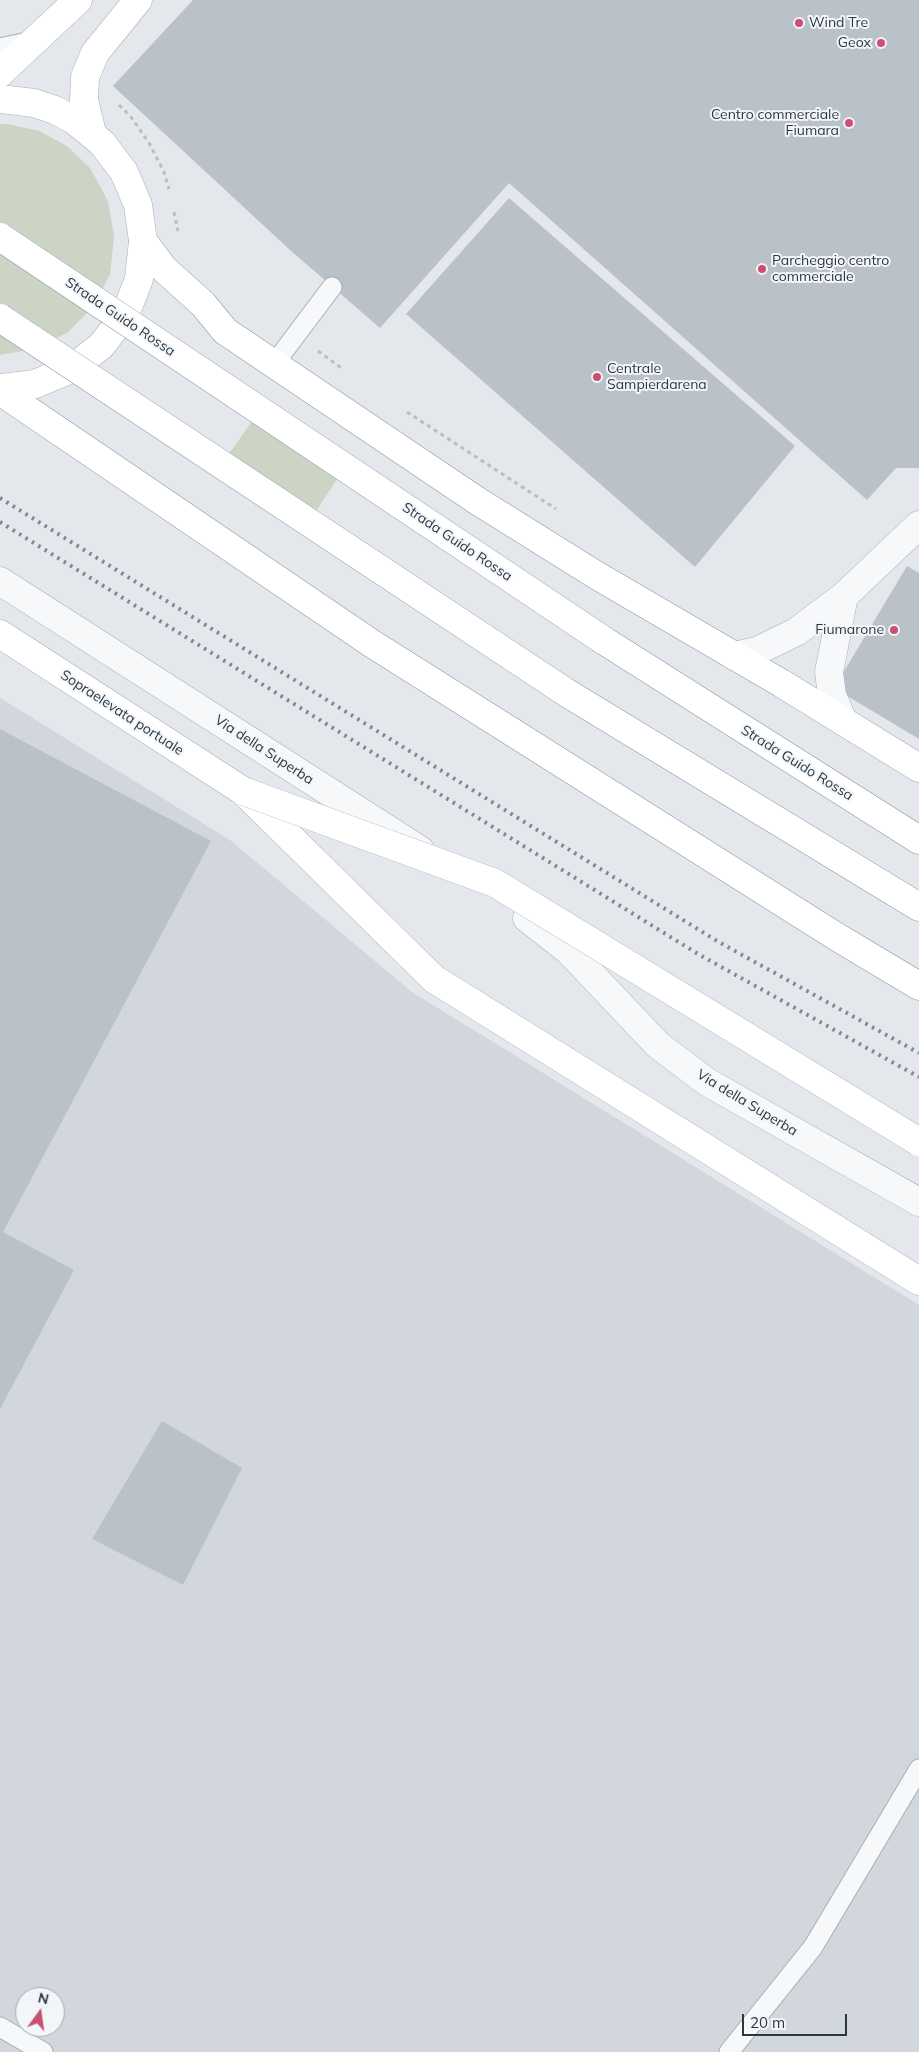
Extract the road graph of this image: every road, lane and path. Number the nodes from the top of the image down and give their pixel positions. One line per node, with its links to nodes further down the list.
1 (78, 0): 3 (main road)
2 (138, 0): 7 (main road)
3 (35, 41): 4 (lane); 5 (main road)
4 (0, 48)
5 (0, 73)
6 (0, 99): 7 (main road)
7 (92, 133): 9 (main road)
8 (0, 237): 26 (main road, Strada Guido Rossa, bridge)
9 (143, 241): 13 (main road); 15 (main road)
10 (332, 287): 12 (lane)
11 (0, 318): 27 (main road, bridge)
12 (296, 336): 13 (lane); 14 (path)
13 (274, 364): 22 (main road)
14 (344, 369)
15 (0, 390): 29 (main road)
16 (400, 407): 17 (path)
17 (563, 514)
18 (917, 529): 20 (street)
19 (0, 582): 28 (street, Via della Superba)
20 (844, 596): 22 (street); 23 (street)
21 (0, 634): 25 (main road, Sopraelevata portuale)
22 (734, 656): 23 (main road)
23 (843, 721): 24 (main road)
24 (919, 768)
25 (244, 791): 31 (main road, bridge); 33 (main road)
26 (919, 840)
27 (919, 907)
28 (527, 918): 30 (street, Via della Superba); 32 (street, Via della Superba)
29 (919, 986)
30 (919, 1126)
31 (919, 1142)
32 (919, 1202)
33 (919, 1281)
34 (919, 1769): 37 (lane)
35 (0, 2027): 36 (lane)
36 (43, 2052)
37 (729, 2052)

